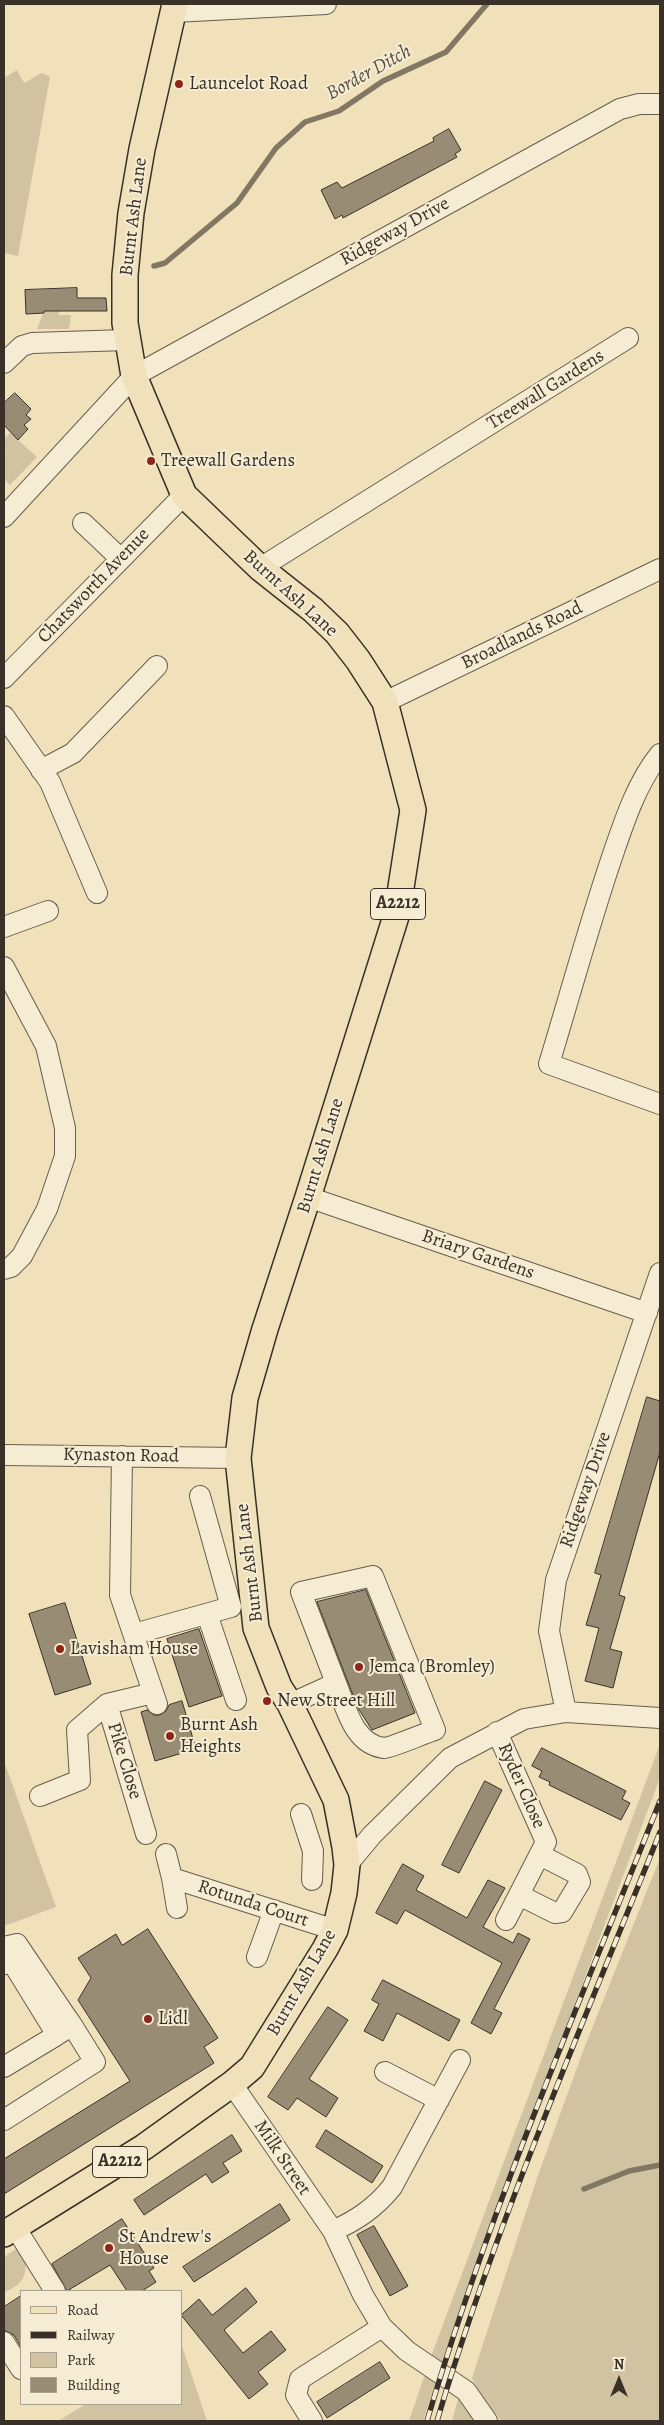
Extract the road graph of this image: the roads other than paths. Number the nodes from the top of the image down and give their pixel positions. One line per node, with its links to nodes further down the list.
1 (326, 4): 2 (street)
2 (175, 8): 5 (main road, Burnt Ash Lane / A2212)
3 (660, 104): 7 (street, Ridgeway Drive)
4 (628, 338): 12 (street, Treewall Gardens)
5 (126, 340): 6 (street); 7 (main road, Burnt Ash Lane / A2212)
6 (4, 363)
7 (134, 376): 8 (main road, Burnt Ash Lane / A2212); 9 (street, Ridgeway Drive)
8 (184, 494): 11 (street, Chatsworth Avenue); 12 (main road, Burnt Ash Lane / A2212)
9 (4, 517)
10 (83, 523): 11 (street)
11 (121, 559): 15 (street, Chatsworth Avenue)
12 (260, 568): 16 (main road, Burnt Ash Lane / A2212)
13 (660, 569): 16 (street, Broadlands Road)
14 (157, 666): 19 (street)
15 (4, 678)
16 (385, 702): 25 (main road, Burnt Ash Lane / A2212)
17 (4, 716): 19 (street)
18 (660, 754): 24 (street)
19 (41, 770): 20 (street)
20 (97, 893)
21 (48, 910): 22 (street)
22 (4, 927)
23 (4, 967): 26 (street)
24 (660, 1104)
25 (308, 1197): 28 (street, Briary Gardens); 31 (main road, Burnt Ash Lane / A2212)
26 (4, 1268)
27 (660, 1273): 28 (street, Ridgeway Drive)
28 (647, 1313): 39 (street, Ridgeway Drive)
29 (4, 1455): 30 (street, Kynaston Road)
30 (122, 1456): 31 (street, Kynaston Road); 34 (street, Pike Close)
31 (238, 1458): 38 (main road, Burnt Ash Lane / A2212)
32 (200, 1496): 33 (street)
33 (207, 1614): 34 (street); 36 (street)
34 (134, 1634): 37 (street, Pike Close)
35 (336, 1683): 38 (street); 41 (street); 41 (street)
36 (236, 1700)
37 (107, 1704): 44 (street); 46 (street, Pike Close)
38 (290, 1704): 50 (main road, Burnt Ash Lane / A2212)
39 (566, 1712): 40 (street); 42 (street)
40 (660, 1718)
41 (435, 1730): 43 (street)
42 (497, 1732): 43 (street); 49 (street, Ryder Close)
43 (450, 1758): 50 (street)
44 (40, 1796)
45 (301, 1814): 47 (street)
46 (146, 1834)
47 (314, 1851): 50 (street); 52 (street)
48 (166, 1854): 51 (street, Rotunda Court)
49 (540, 1855): 53 (street, Ryder Close); 53 (street)
50 (346, 1856): 57 (main road, Burnt Ash Lane / A2212)
51 (172, 1878): 54 (street, Rotunda Court); 55 (street, Rotunda Court)
52 (312, 1880)
53 (519, 1895): 56 (street, Ryder Close)
54 (177, 1908)
55 (274, 1910): 57 (street, Rotunda Court); 59 (street)
56 (506, 1920)
57 (334, 1930): 65 (main road, Burnt Ash Lane / A2212)
58 (4, 1948): 61 (street)
59 (258, 1957)
60 (4, 1964): 61 (street)
61 (65, 2025): 63 (street); 67 (street)
62 (460, 2060): 66 (street)
63 (4, 2067)
64 (385, 2072): 66 (street)
65 (232, 2084): 68 (main road, Burnt Ash Lane / A2212); 69 (street, Milk Street)
66 (439, 2100): 69 (street)
67 (4, 2120)
68 (9, 2230): 70 (street)
69 (333, 2231): 71 (street, Milk Street)
70 (54, 2290)
71 (382, 2327): 74 (street); 75 (street, Milk Street)
72 (4, 2342): 73 (street)
73 (20, 2367)
74 (312, 2421)
75 (487, 2421)

